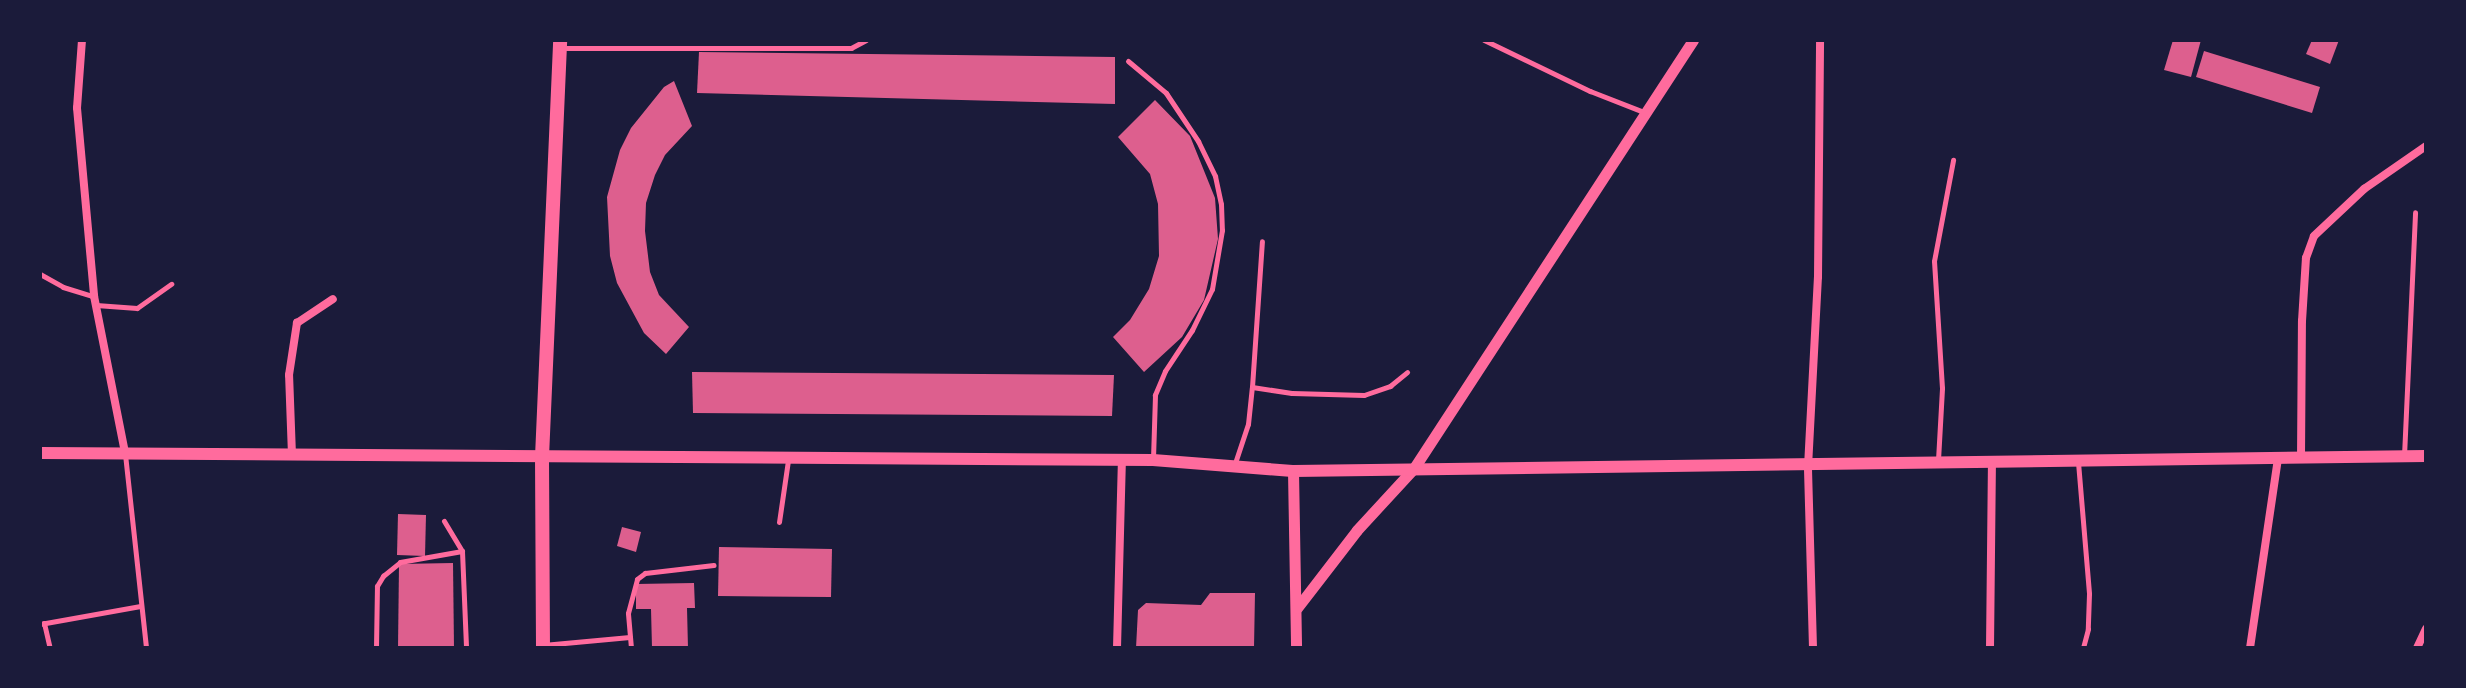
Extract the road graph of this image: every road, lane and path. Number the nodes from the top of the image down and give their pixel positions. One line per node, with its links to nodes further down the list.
1 (82, 40): 16 (street)
2 (866, 40): 6 (lane)
3 (1484, 40): 8 (lane)
4 (1693, 40): 8 (street)
5 (1820, 40): 34 (street)
6 (560, 44): 23 (main road)
7 (1128, 61): 28 (lane)
8 (1645, 113): 35 (street)
9 (2426, 146): 25 (street)
10 (1953, 160): 32 (lane)
11 (2415, 212): 24 (lane)
12 (1262, 241): 18 (lane)
13 (40, 274): 16 (lane)
14 (171, 284): 16 (lane)
15 (333, 299): 21 (street)
16 (95, 301): 20 (street)
17 (1407, 372): 18 (lane)
18 (1252, 387): 33 (lane)
19 (40, 453): 20 (main road)
20 (125, 453): 21 (main road); 41 (lane)
21 (292, 455): 23 (main road)
22 (2426, 456): 24 (main road)
23 (542, 457): 27 (main road); 46 (main road)
24 (2404, 457): 25 (main road)
25 (2301, 458): 26 (main road)
26 (2278, 459): 30 (main road); 57 (street)
27 (788, 460): 29 (main road); 38 (lane)
28 (1153, 460): 29 (main road); 33 (main road)
29 (1122, 462): 52 (street)
30 (2078, 462): 31 (main road); 56 (lane)
31 (1992, 464): 32 (main road); 55 (street)
32 (1937, 465): 34 (main road)
33 (1234, 467): 36 (main road)
34 (1808, 467): 35 (main road); 54 (street)
35 (1414, 468): 36 (main road); 42 (street)
36 (1293, 471): 42 (street)
37 (444, 521): 39 (lane)
38 (779, 522)
39 (462, 551): 49 (lane); 50 (lane)
40 (714, 565): 45 (lane)
41 (140, 606): 43 (lane); 48 (lane)
42 (1297, 608): 53 (street)
43 (42, 624): 47 (lane)
44 (2426, 629): 58 (street)
45 (630, 637): 46 (lane); 51 (lane)
46 (543, 646)
47 (50, 648)
48 (146, 648)
49 (376, 648)
50 (466, 648)
51 (631, 648)
52 (1117, 648)
53 (1296, 648)
54 (1813, 648)
55 (1990, 648)
56 (2083, 648)
57 (2250, 648)
58 (2417, 648)

